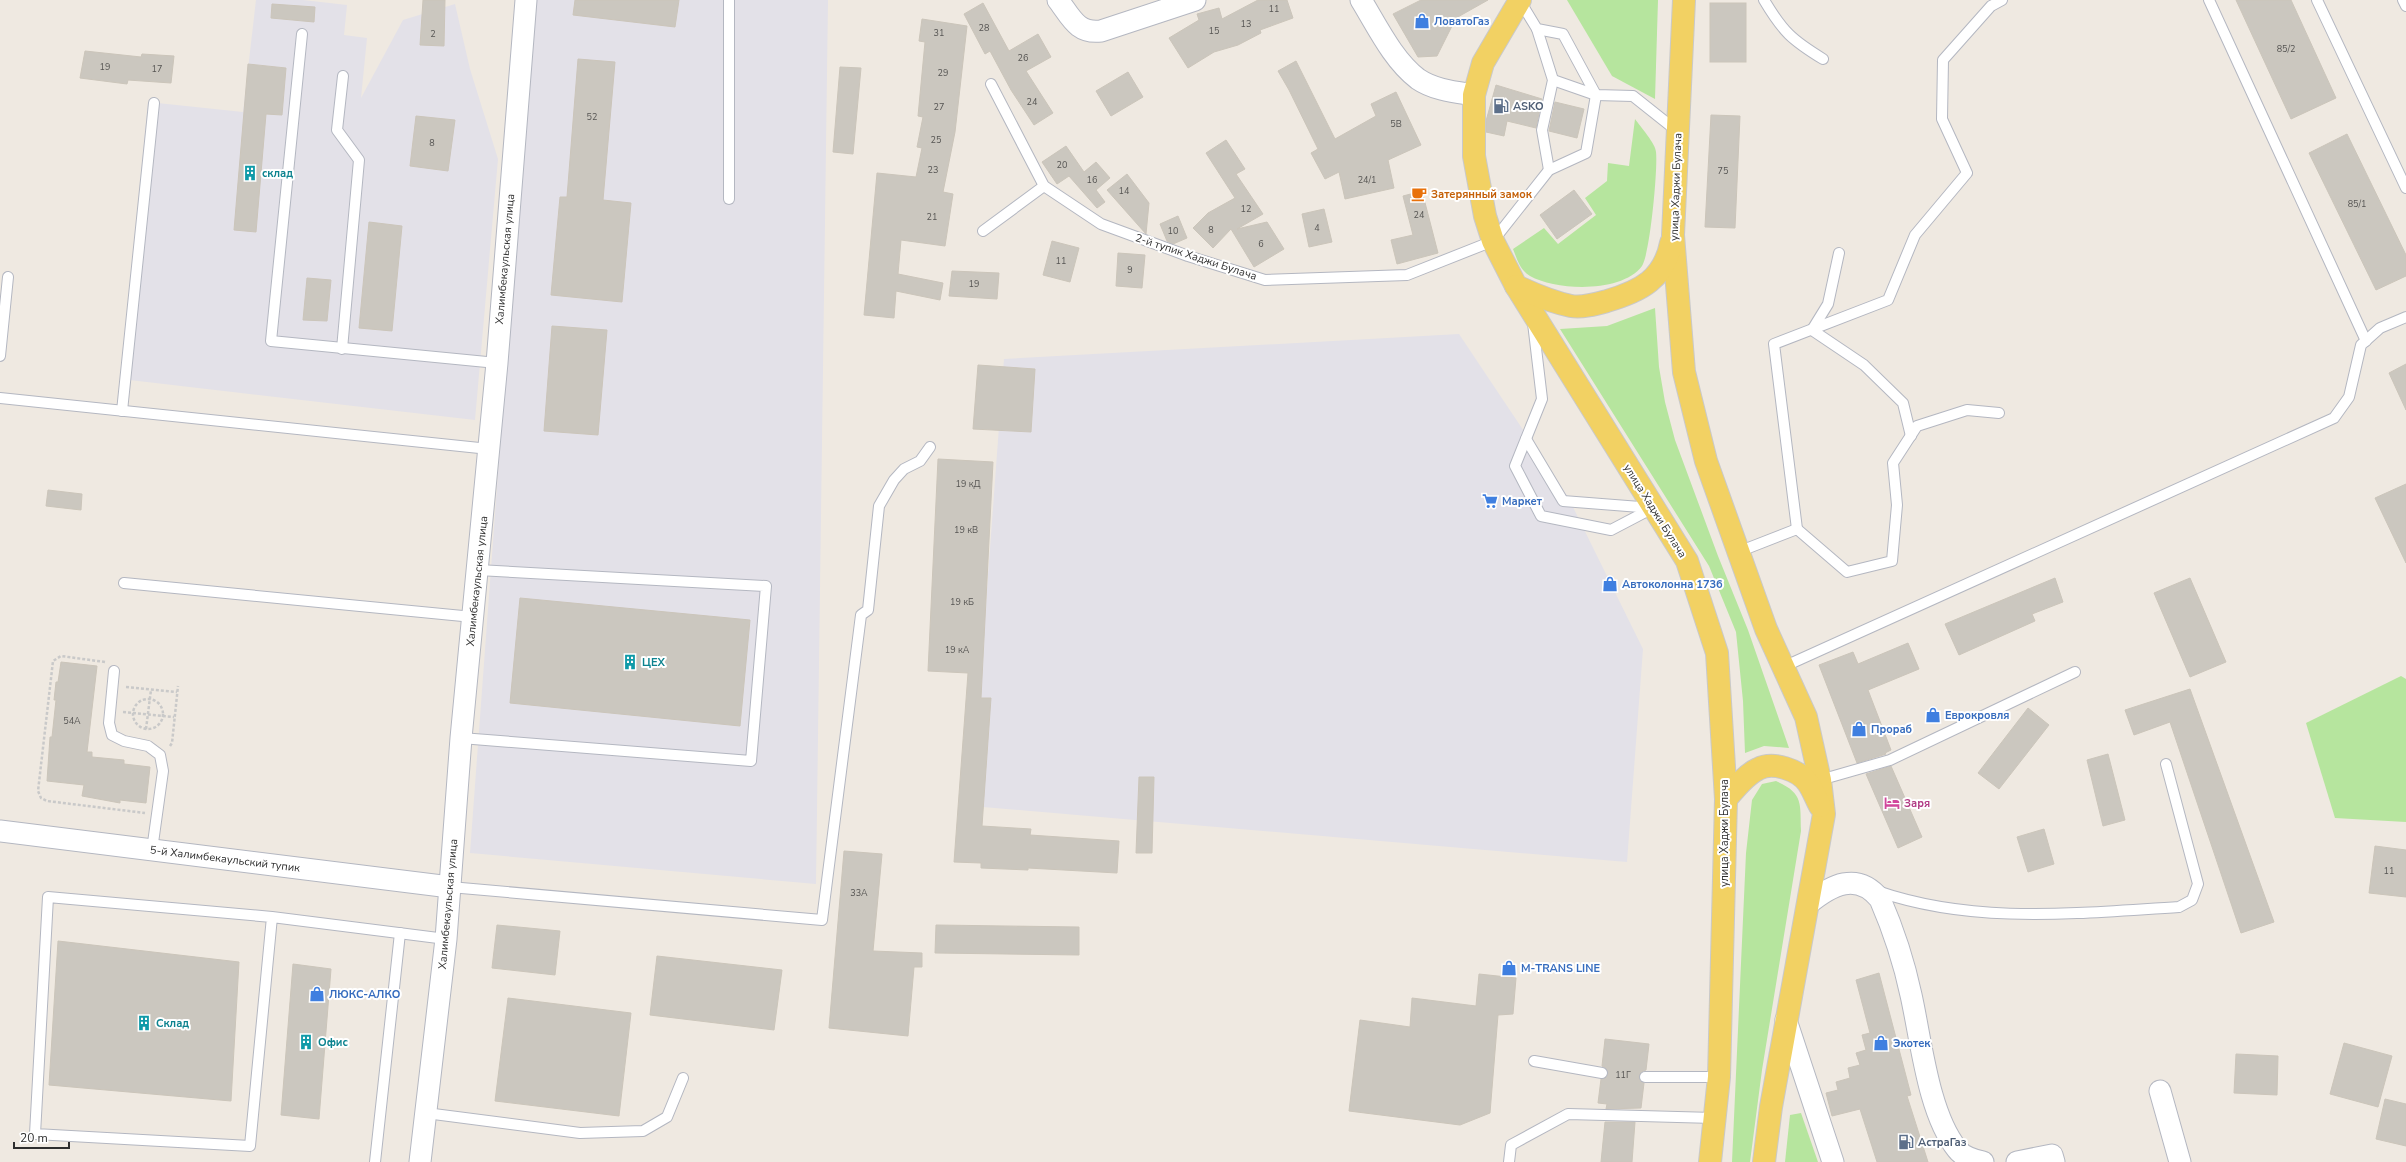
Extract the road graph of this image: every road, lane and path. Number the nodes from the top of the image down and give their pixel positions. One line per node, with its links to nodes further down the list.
1 (526, 0): 40 (street, Халимбекаульская улица)
2 (729, 0): 27 (lane)
3 (1058, 0): 4 (street)
4 (1195, 0)
5 (1361, 0): 20 (street)
6 (1520, 0): 14 (lane); 20 (main road, улица Хаджи Булача)
7 (1684, 0): 23 (main road, улица Хаджи Булача)
8 (1764, 0): 16 (lane)
9 (2002, 0): 36 (lane)
10 (2209, 0): 37 (lane)
11 (2317, 0): 26 (lane)
12 (2403, 0): 13 (lane)
13 (2406, 6)
14 (1537, 29): 18 (lane); 21 (lane)
15 (302, 34): 38 (lane)
16 (1824, 58)
17 (343, 76): 38 (lane)
18 (1553, 80): 21 (lane); 24 (lane)
19 (991, 84): 25 (lane, 2-й тупик Хаджи Булача)
20 (1474, 95): 30 (main road, улица Хаджи Булача)
21 (1596, 95): 23 (lane); 24 (lane)
22 (154, 103): 42 (lane)
23 (1678, 132): 29 (main road, улица Хаджи Булача)
24 (1549, 170): 30 (lane)
25 (1044, 186): 28 (lane); 30 (lane, 2-й тупик Хаджи Булача)
26 (2406, 188)
27 (729, 199)
28 (983, 231)
29 (1673, 235): 33 (main road); 50 (main road, улица Хаджи Булача)
30 (1493, 242): 33 (main road, улица Хаджи Булача)
31 (1839, 253): 36 (lane)
32 (8, 277): 39 (lane)
33 (1516, 286): 34 (main road, улица Хаджи Булача)
34 (1531, 311): 45 (lane); 48 (main road, улица Хаджи Булача)
35 (2406, 317): 37 (lane)
36 (1812, 330): 44 (lane); 49 (lane)
37 (2366, 341): 54 (lane)
38 (342, 349): 40 (lane)
39 (0, 356)
40 (497, 363): 47 (street, Халимбекаульская улица)
41 (0, 398): 42 (lane)
42 (122, 411): 47 (lane)
43 (1999, 413): 44 (lane)
44 (1911, 436): 49 (lane)
45 (1526, 439): 48 (lane); 48 (lane)
46 (930, 447): 78 (lane)
47 (489, 449): 51 (street, Халимбекаульская улица)
48 (1653, 508): 73 (main road, улица Хаджи Булача)
49 (1797, 529): 50 (lane)
50 (1738, 552): 54 (main road, улица Хаджи Булача)
51 (478, 570): 53 (street, Халимбекаульская улица); 68 (lane)
52 (124, 583): 53 (lane)
53 (473, 617): 68 (street, Халимбекаульская улица)
54 (1783, 667): 72 (main road, улица Хаджи Булача)
55 (114, 671): 57 (lane); 74 (path)
56 (2075, 672): 72 (lane)
57 (113, 685): 59 (path); 62 (lane)
58 (178, 686): 60 (path)
59 (152, 690): 60 (path); 61 (path)
60 (177, 692): 66 (path)
61 (150, 699): 63 (path); 64 (path); 65 (path)
62 (110, 711): 63 (path); 69 (lane)
63 (133, 712): 64 (path); 67 (path)
64 (148, 714): 65 (path); 67 (path)
65 (163, 716): 66 (path); 67 (path)
66 (174, 717): 70 (path)
67 (146, 729): 69 (path)
68 (461, 738): 78 (street, Халимбекаульская улица)
69 (144, 745): 70 (lane)
70 (160, 755): 74 (lane)
71 (2166, 764): 79 (lane)
72 (1820, 780): 75 (main road, улица Хаджи Булача)
73 (1726, 799): 75 (main road); 88 (main road, улица Хаджи Булача)
74 (157, 814): 77 (lane)
75 (1824, 814): 80 (main road, улица Хаджи Булача)
76 (0, 831): 77 (street, 5-й Халимбекаульский тупик)
77 (152, 850): 78 (street, 5-й Халимбекаульский тупик)
78 (450, 887): 83 (street, Халимбекаульская улица)
79 (1872, 889): 80 (street); 99 (street)
80 (1808, 904): 84 (main road, улица Хаджи Булача)
81 (272, 917): 81 (lane); 82 (lane)
82 (400, 933): 83 (lane); 93 (lane)
83 (446, 940): 91 (street, Халимбекаульская улица)
84 (1786, 1020): 97 (main road, улица Хаджи Булача); 98 (street)
85 (1534, 1061): 86 (lane)
86 (1602, 1072)
87 (1645, 1077): 88 (lane)
88 (1718, 1077): 92 (main road, улица Хаджи Булача)
89 (683, 1078): 91 (lane)
90 (2160, 1091): 102 (street)
91 (426, 1113): 94 (street, Халимбекаульская улица)
92 (1714, 1118): 95 (lane); 96 (main road, улица Хаджи Булача)
93 (375, 1162)
94 (420, 1162)
95 (1509, 1162)
96 (1710, 1162)
97 (1764, 1162)
98 (1833, 1162)
99 (1983, 1162)
100 (2017, 1162): 101 (street)
101 (2054, 1162)
102 (2180, 1162)

